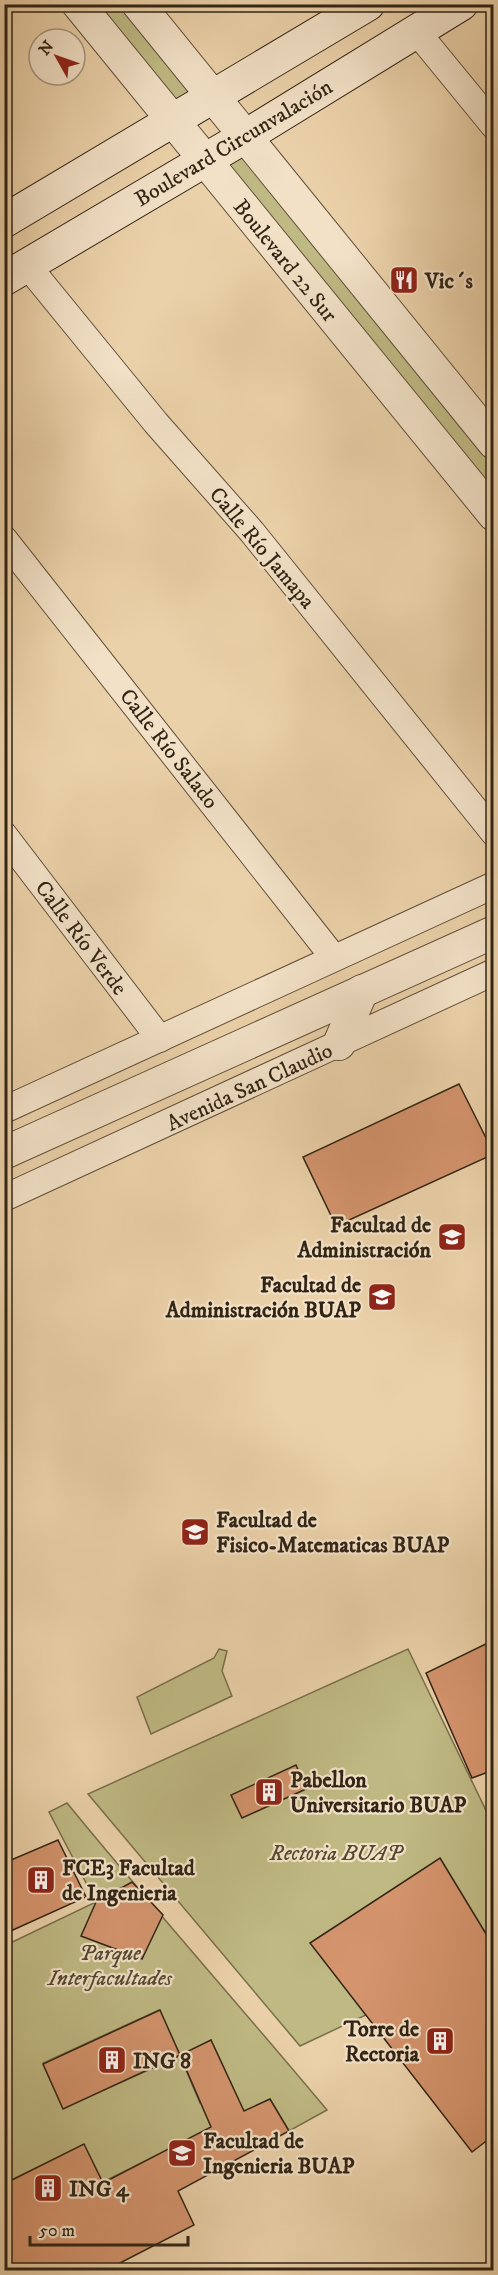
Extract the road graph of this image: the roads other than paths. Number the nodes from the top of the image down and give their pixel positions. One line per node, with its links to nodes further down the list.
1 (78, 4): 7 (street, Boulevard 22 Sur)
2 (138, 4): 6 (street, Boulevard 22 Sur)
3 (368, 4): 6 (main road)
4 (461, 4): 5 (main road, Boulevard Circunvalación)
5 (417, 32): 8 (street); 9 (main road, Boulevard Circunvalación)
6 (213, 98): 7 (main road); 9 (street, Boulevard 22 Sur)
7 (173, 121): 10 (street, Boulevard 22 Sur); 11 (main road)
8 (494, 126)
9 (246, 136): 10 (main road, Boulevard Circunvalación); 13 (street, Boulevard 22 Sur)
10 (205, 160): 12 (main road, Boulevard Circunvalación); 14 (street, Boulevard 22 Sur)
11 (4, 221)
12 (16, 272): 16 (street, Calle Río Jamapa)
13 (494, 443)
14 (494, 515)
15 (4, 539): 20 (street, Calle Río Salado)
16 (494, 833)
17 (4, 835): 23 (street, Calle Río Verde)
18 (494, 885): 20 (street)
19 (494, 932): 22 (street, Avenida San Claudio)
20 (334, 958): 23 (street)
21 (494, 972): 24 (street, Avenida San Claudio)
22 (362, 991): 24 (street); 26 (street, Avenida San Claudio)
23 (160, 1039): 25 (street)
24 (339, 1044): 27 (street, Avenida San Claudio)
25 (5, 1109)
26 (4, 1153)
27 (4, 1198)

